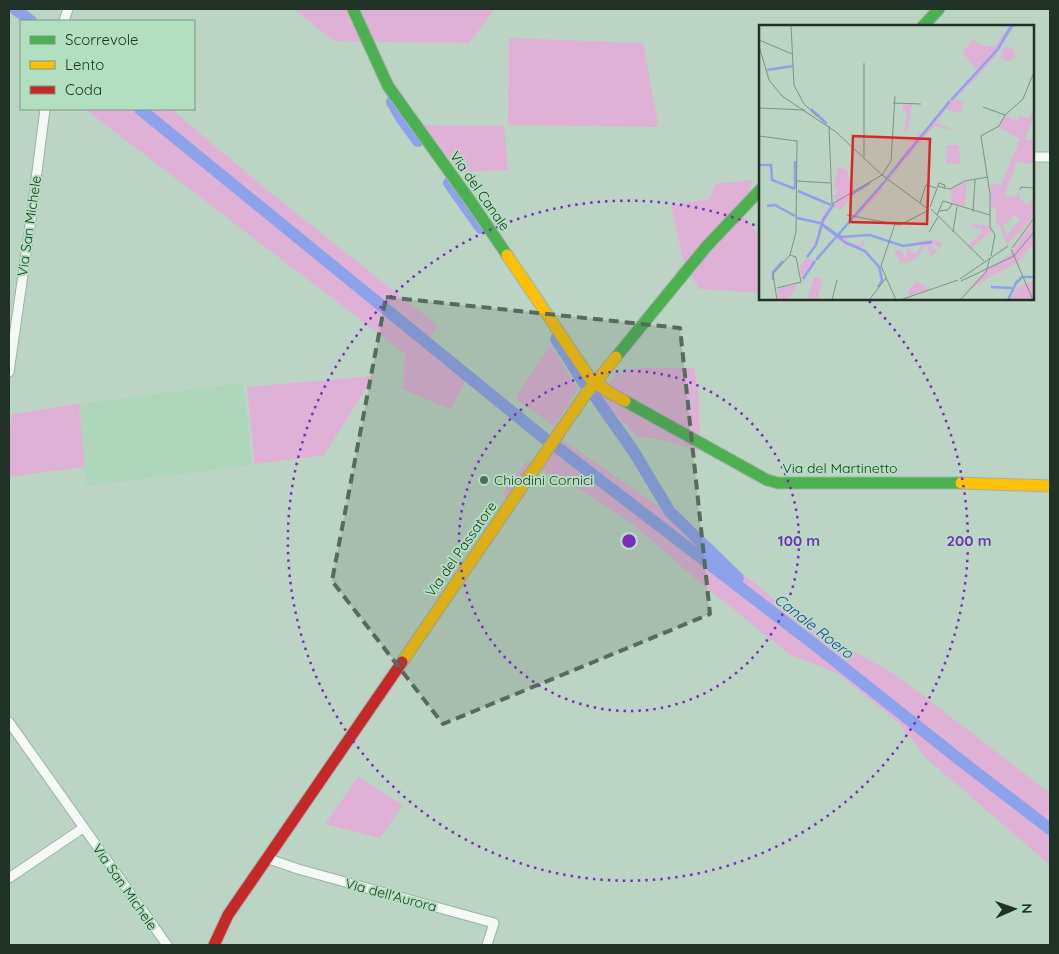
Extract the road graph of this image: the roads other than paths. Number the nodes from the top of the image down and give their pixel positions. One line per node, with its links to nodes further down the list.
1 (353, 9): 9 (street, Via del Canale)
2 (938, 9): 3 (street)
3 (925, 25)
4 (44, 110): 8 (street, Via San Michele)
5 (1034, 157): 6 (street)
6 (1050, 157)
7 (759, 191): 9 (street, Via del Passatore)
8 (9, 372)
9 (595, 382): 10 (street, Via del Martinetto); 13 (street, Via del Passatore)
10 (1050, 486)
11 (9, 722): 12 (street, Via San Michele)
12 (83, 828): 14 (street); 15 (street, Via San Michele)
13 (266, 858): 16 (street, Via del Passatore); 17 (street, Via dell'Aurora)
14 (9, 878)
15 (166, 945)
16 (214, 945)
17 (487, 945)

